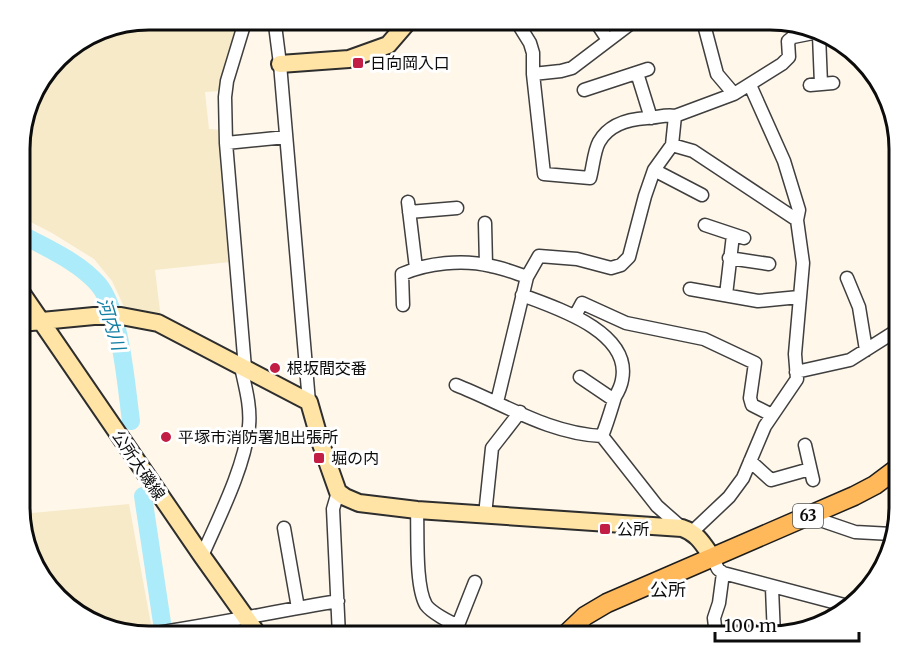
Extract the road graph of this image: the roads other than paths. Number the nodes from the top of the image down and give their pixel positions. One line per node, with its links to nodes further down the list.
1 (242, 30): 20 (street)
2 (276, 30): 11 (street)
3 (402, 30): 11 (street)
4 (522, 30): 12 (street)
5 (601, 30): 10 (street)
6 (622, 30): 10 (street)
7 (705, 30): 16 (street)
8 (804, 35): 14 (street)
9 (814, 39): 13 (street)
10 (608, 40): 12 (street)
11 (280, 64): 19 (street)
12 (533, 74): 18 (street)
13 (822, 84)
14 (750, 85): 16 (street); 25 (street)
15 (584, 90): 18 (street)
16 (734, 94): 17 (street)
17 (675, 116): 18 (street); 21 (street)
18 (651, 118)
19 (286, 137): 20 (street); 50 (street)
20 (226, 143): 45 (street)
21 (672, 145): 22 (street); 25 (street)
22 (654, 170): 23 (street); 32 (street)
23 (694, 194)
24 (457, 208): 31 (street)
25 (797, 220): 37 (street)
26 (484, 223): 30 (street)
27 (705, 225): 28 (street)
28 (729, 258): 29 (street); 36 (street)
29 (770, 264)
30 (486, 265): 31 (street); 32 (street)
31 (416, 268): 39 (street)
32 (527, 277): 35 (street)
33 (847, 278): 44 (street)
34 (690, 289): 36 (street)
35 (522, 295): 40 (street); 51 (street)
36 (726, 295): 37 (street)
37 (799, 297): 46 (street)
38 (30, 305): 41 (street, 公所大磯線)
39 (403, 305)
40 (575, 316): 49 (street); 53 (street)
41 (42, 322): 42 (street); 45 (street); 65 (street, 公所大磯線)
42 (30, 323)
43 (889, 335): 44 (street)
44 (866, 350): 46 (street)
45 (243, 368): 50 (street); 65 (street)
46 (796, 372): 53 (street)
47 (580, 377): 49 (street)
48 (456, 385): 51 (street)
49 (614, 400): 54 (street)
50 (309, 402): 58 (street)
51 (497, 402): 52 (street)
52 (520, 412): 54 (street); 61 (street)
53 (772, 415): 56 (street)
54 (602, 436): 63 (street)
55 (805, 445): 56 (street)
56 (750, 461): 63 (street)
57 (889, 474): 60 (main road, 63)
58 (339, 492): 59 (street); 70 (street)
59 (417, 510): 61 (street); 68 (street)
60 (814, 514): 64 (street); 66 (main road, 63)
61 (485, 515): 63 (street)
62 (284, 528): 72 (street)
63 (687, 530): 66 (street)
64 (886, 534)
65 (202, 556): 73 (street, 公所大磯線)
66 (712, 557): 67 (street); 77 (main road, 63)
67 (723, 573): 69 (street); 78 (street)
68 (475, 582)
69 (772, 588): 71 (street); 79 (street)
70 (338, 601): 72 (street); 76 (street)
71 (839, 604)
72 (298, 608): 73 (street)
73 (246, 617): 74 (street); 75 (street, 公所大磯線)
74 (202, 626)
75 (252, 626)
76 (339, 626)
77 (574, 626)
78 (715, 626)
79 (774, 626)

